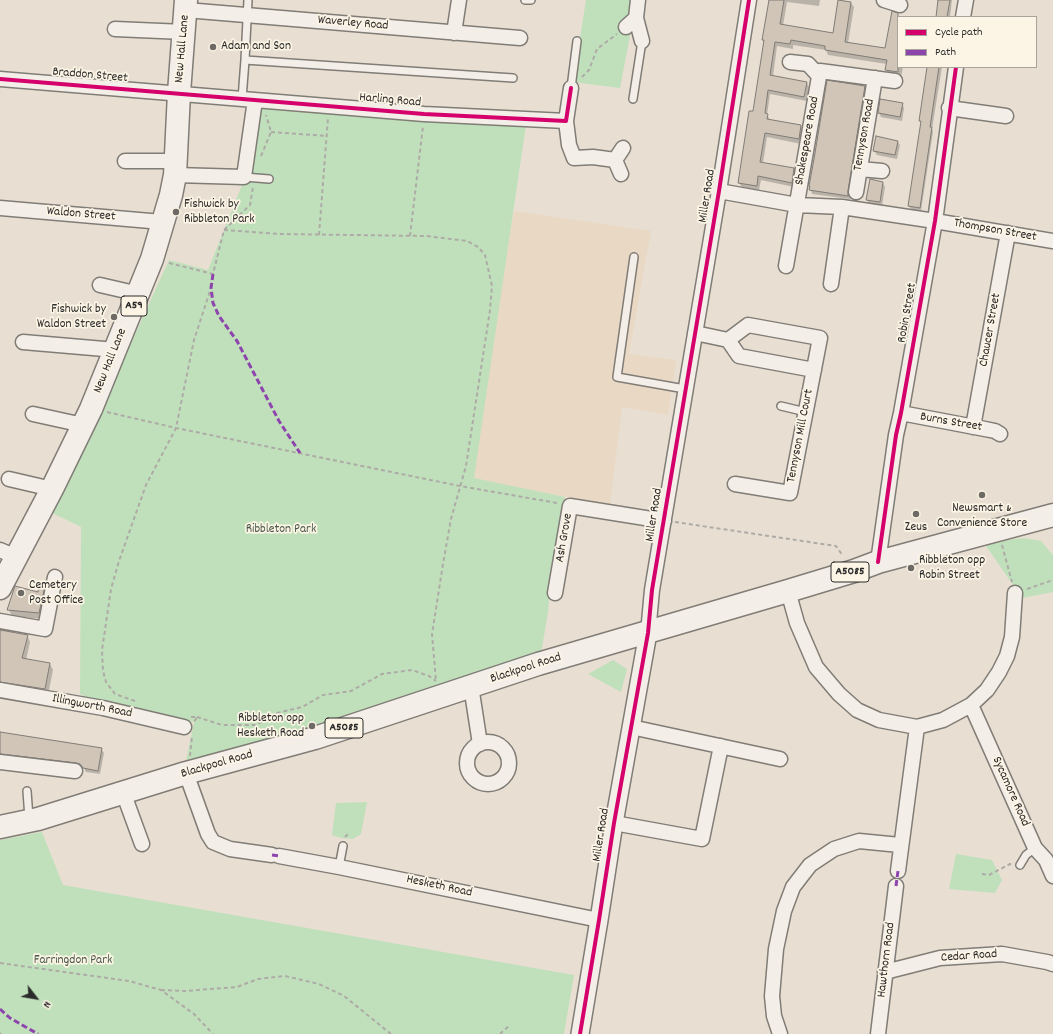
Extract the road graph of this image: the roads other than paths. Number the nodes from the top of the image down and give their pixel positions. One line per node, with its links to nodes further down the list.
1 (248, 0): 11 (lane)
2 (459, 0): 15 (street)
3 (525, 0): 4 (lane)
4 (531, 0)
5 (638, 0): 18 (street)
6 (749, 0): 43 (street, Miller Road)
7 (884, 0): 10 (street)
8 (966, 0): 12 (street)
9 (186, 5): 11 (street, Waverley Road); 14 (highway, New Hall Lane / A59)
10 (900, 5)
11 (247, 15): 15 (street, Waverley Road); 19 (lane)
12 (963, 16)
13 (115, 29): 14 (street)
14 (184, 32): 28 (highway, New Hall Lane / A59)
15 (454, 33): 16 (street, Waverley Road)
16 (520, 38)
17 (577, 41): 27 (lane)
18 (642, 41): 29 (lane)
19 (245, 60): 23 (lane); 30 (lane)
20 (790, 62): 22 (street)
21 (956, 68): 31 (street, Robin Street)
22 (819, 76): 24 (street); 45 (street, Shakespeare Road)
23 (514, 78)
24 (875, 78): 26 (street); 38 (street, Tennyson Road)
25 (0, 79): 28 (street, Braddon Street)
26 (895, 81)
27 (572, 88): 33 (street)
28 (179, 93): 30 (street, Harling Road); 37 (highway, New Hall Lane / A59)
29 (633, 99)
30 (249, 100): 33 (street, Harling Road); 41 (street)
31 (950, 108): 32 (street); 48 (street, Robin Street)
32 (1006, 116)
33 (567, 127): 35 (street)
34 (623, 148): 35 (street)
35 (615, 160): 40 (street)
36 (125, 161): 37 (street)
37 (175, 168): 41 (street); 49 (highway, New Hall Lane / A59)
38 (860, 169): 39 (street); 44 (street, Tennyson Road)
39 (882, 171)
40 (621, 174)
41 (244, 177): 42 (lane)
42 (269, 179)
43 (719, 191): 45 (street, Thompson Street); 57 (street, Miller Road)
44 (856, 192)
45 (797, 205): 46 (street, Thompson Street); 53 (street, Shakespeare Road)
46 (842, 207): 48 (street, Thompson Street); 54 (street)
47 (0, 208): 49 (street, Waldon Street)
48 (935, 221): 50 (street, Thompson Street); 65 (street, Robin Street)
49 (162, 222): 56 (highway, New Hall Lane / A59)
50 (1008, 233): 51 (street, Thompson Street); 68 (street, Chaucer Street)
51 (1053, 241)
52 (634, 257): 62 (lane)
53 (786, 266)
54 (831, 284)
55 (100, 285): 56 (street)
56 (139, 294): 60 (highway, New Hall Lane / A59)
57 (695, 333): 58 (street); 62 (street, Miller Road)
58 (728, 340): 61 (street, Tennyson Mill Court); 61 (street, Tennyson Mill Court)
59 (22, 342): 60 (street)
60 (116, 350): 67 (highway, New Hall Lane / A59)
61 (814, 370): 64 (street, Tennyson Mill Court)
62 (685, 389): 74 (street, Miller Road)
63 (781, 406): 64 (lane)
64 (806, 412): 71 (street, Tennyson Mill Court)
65 (901, 413): 68 (street, Burns Street); 76 (street, Robin Street)
66 (34, 414): 67 (street)
67 (87, 417): 72 (highway, New Hall Lane / A59)
68 (974, 426): 69 (street, Burns Street)
69 (1000, 434)
70 (9, 479): 72 (street)
71 (735, 484)
72 (52, 489): 75 (highway, New Hall Lane / A59)
73 (1053, 515): 76 (highway, Blackpool Road / A5085)
74 (664, 521): 80 (street, Ash Grove); 83 (street, Miller Road)
75 (8, 553): 78 (highway, New Hall Lane / A59)
76 (878, 562): 79 (highway, Blackpool Road / A5085)
77 (55, 577): 82 (street)
78 (0, 588)
79 (788, 591): 83 (highway, Blackpool Road / A5085); 89 (street)
80 (555, 593)
81 (1015, 593): 86 (street)
82 (0, 621)
83 (648, 633): 84 (highway, Blackpool Road / A5085); 88 (street, Miller Road)
84 (471, 686): 90 (street); 94 (highway, Blackpool Road / A5085)
85 (0, 690): 87 (street, Illingworth Road)
86 (971, 705): 89 (street); 104 (street, Sycamore Road)
87 (190, 724)
88 (631, 727): 91 (street); 99 (street, Miller Road)
89 (916, 727): 102 (street)
90 (480, 744)
91 (721, 746): 92 (street); 99 (street)
92 (780, 759)
93 (0, 762): 95 (street)
94 (188, 766): 97 (highway, Blackpool Road / A5085); 106 (street, Hesketh Road)
95 (75, 771)
96 (27, 791): 98 (lane)
97 (124, 792): 98 (highway, Blackpool Road / A5085); 101 (street)
98 (29, 820): 100 (highway, Blackpool Road / A5085)
99 (614, 823): 110 (street, Miller Road)
100 (0, 827)
101 (142, 844)
102 (900, 845): 107 (street); 114 (street)
103 (343, 846): 106 (lane)
104 (1036, 848): 105 (lane); 108 (street, Sycamore Road)
105 (1020, 865)
106 (339, 866): 110 (street, Hesketh Road)
107 (898, 871)
108 (1053, 876)
109 (896, 886): 112 (street, Hawthorn Road)
110 (600, 920): 113 (street, Miller Road)
111 (1053, 964): 112 (street, Cedar Road)
112 (885, 972): 115 (street, Hawthorn Road)
113 (580, 1034)
114 (780, 1034)
115 (878, 1034)

